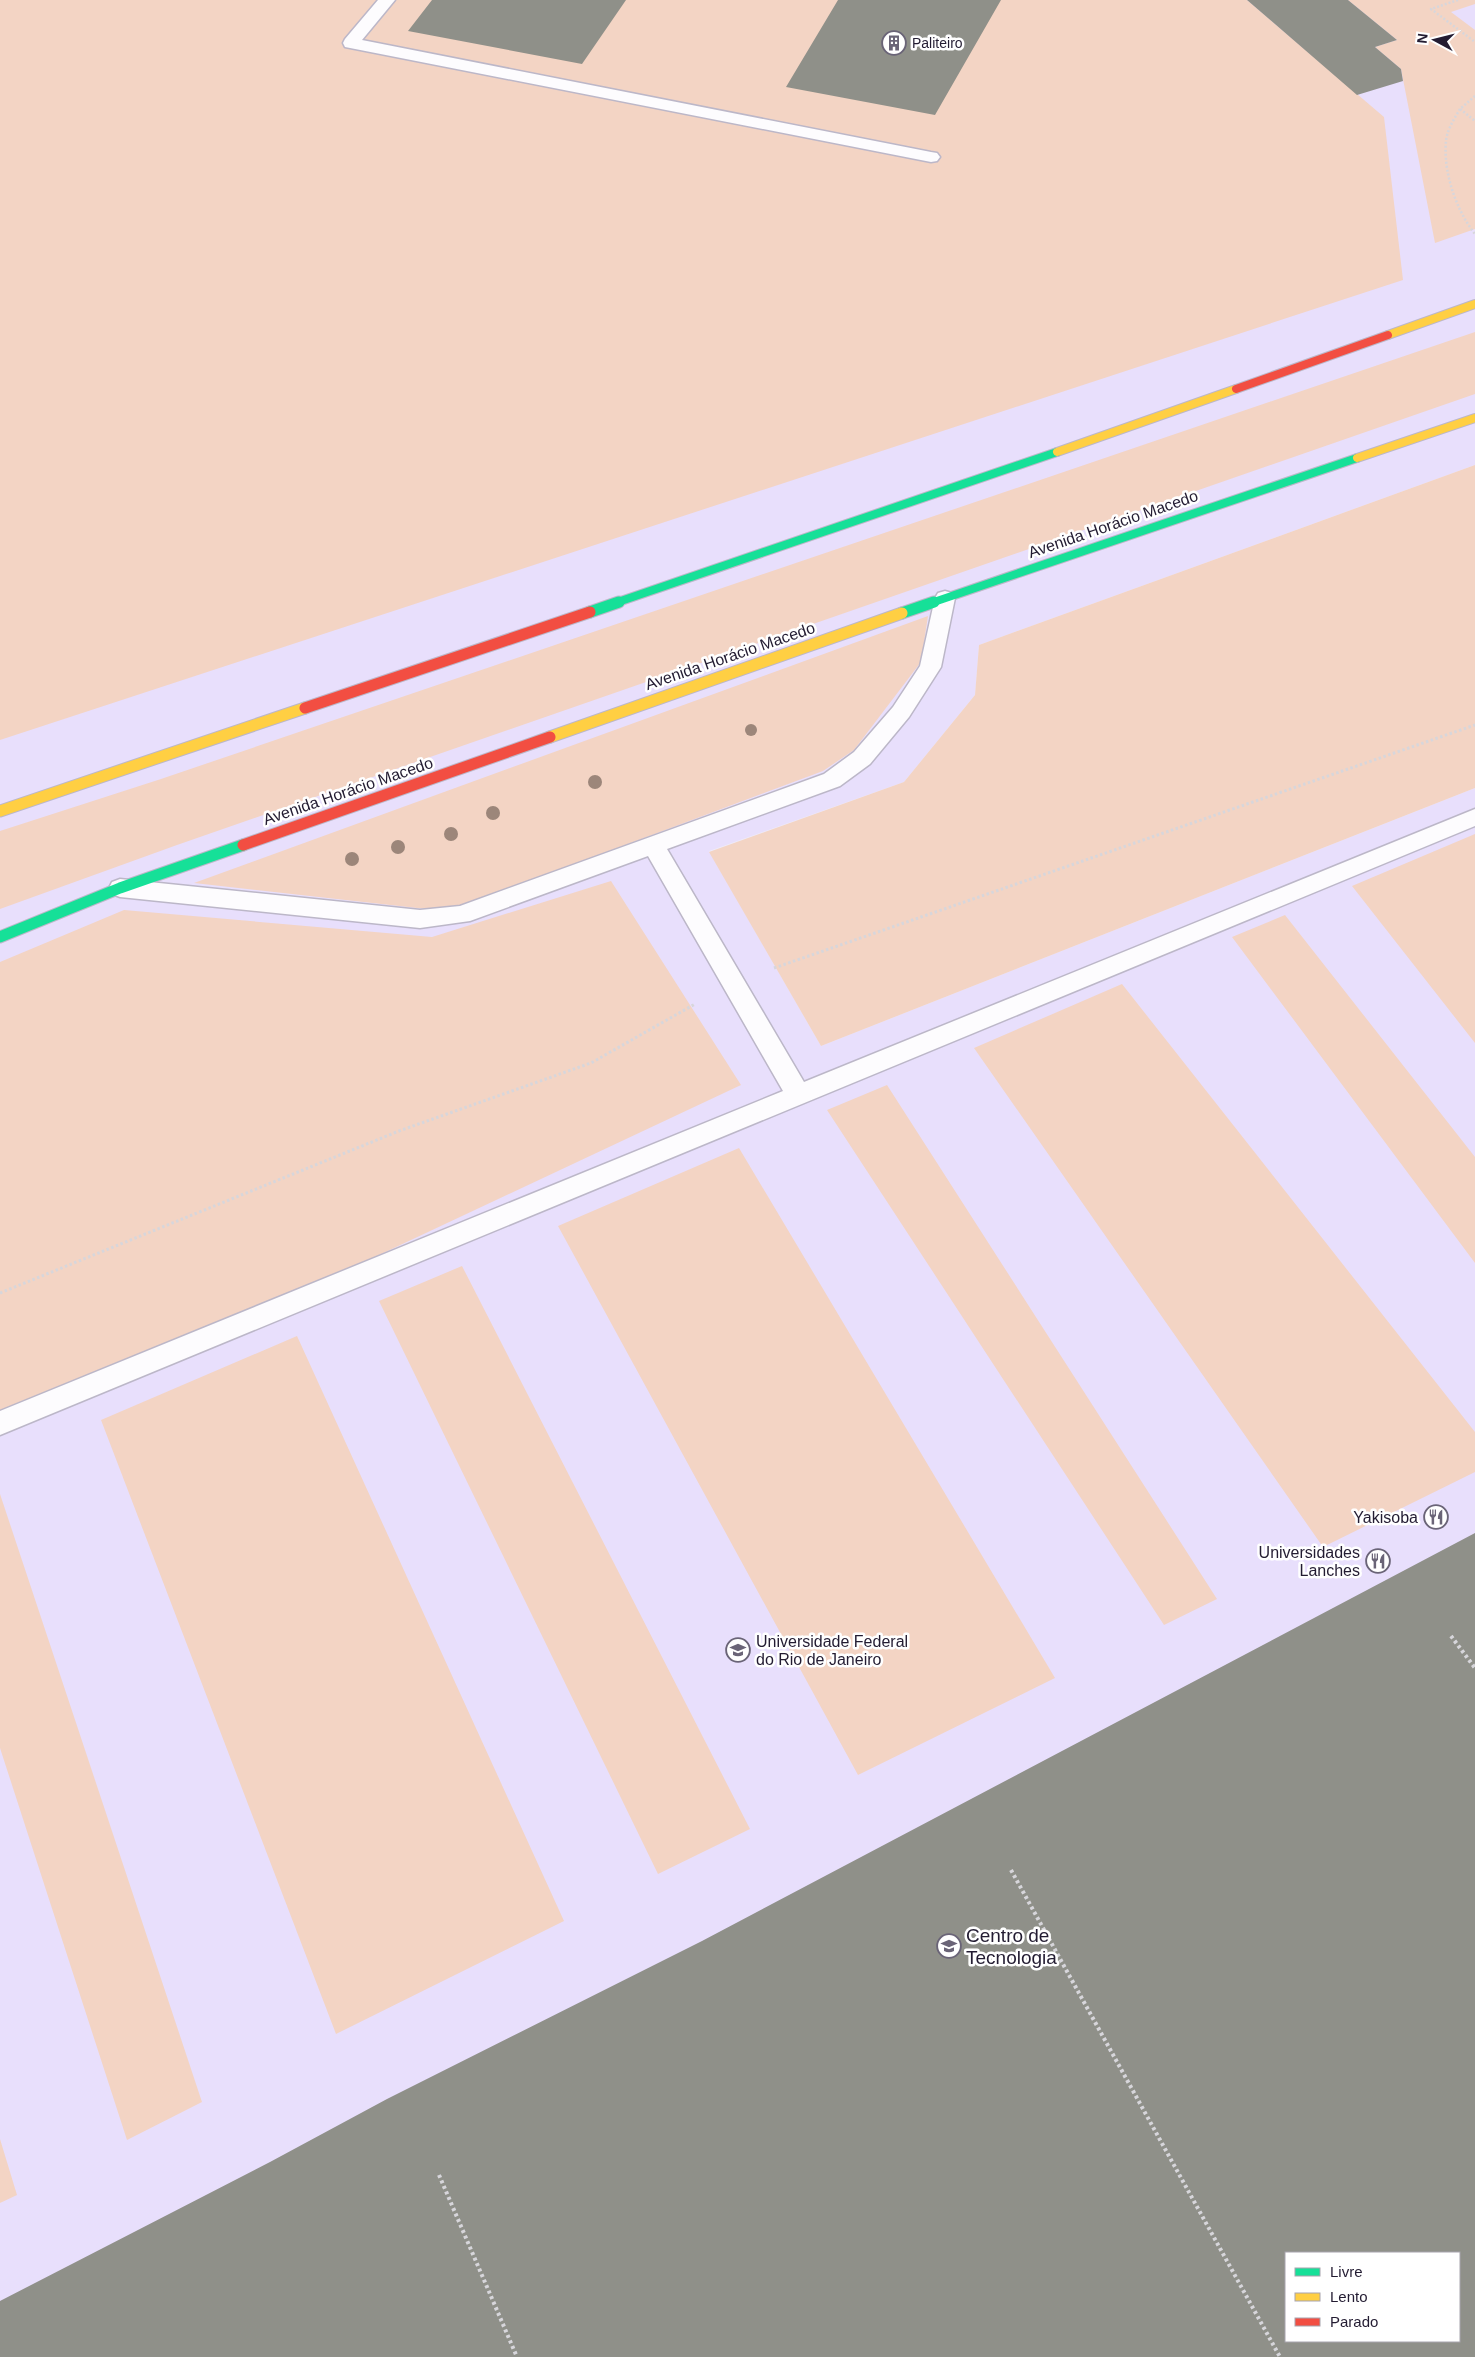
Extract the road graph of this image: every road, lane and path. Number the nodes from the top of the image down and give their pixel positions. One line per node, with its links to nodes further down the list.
1 (387, 0): 7 (lane)
2 (1458, 0): 3 (path)
3 (1475, 42)
4 (1475, 96): 5 (path)
5 (1460, 109): 6 (path); 8 (path)
6 (1475, 121)
7 (931, 157)
8 (1475, 234)
9 (1475, 304): 12 (street)
10 (1475, 418): 11 (street, Avenida Horácio Macedo)
11 (945, 598): 14 (lane); 15 (street, Avenida Horácio Macedo)
12 (0, 811)
13 (1475, 817): 17 (lane)
14 (653, 845): 15 (lane); 17 (lane)
15 (120, 888): 16 (street, Avenida Horácio Macedo)
16 (0, 937)
17 (799, 1096): 18 (lane)
18 (0, 1423)
19 (1451, 1636): 20 (path)
20 (1475, 1668)
21 (1011, 1870): 24 (path)
22 (439, 2175): 23 (path)
23 (517, 2357)
24 (1280, 2357)

